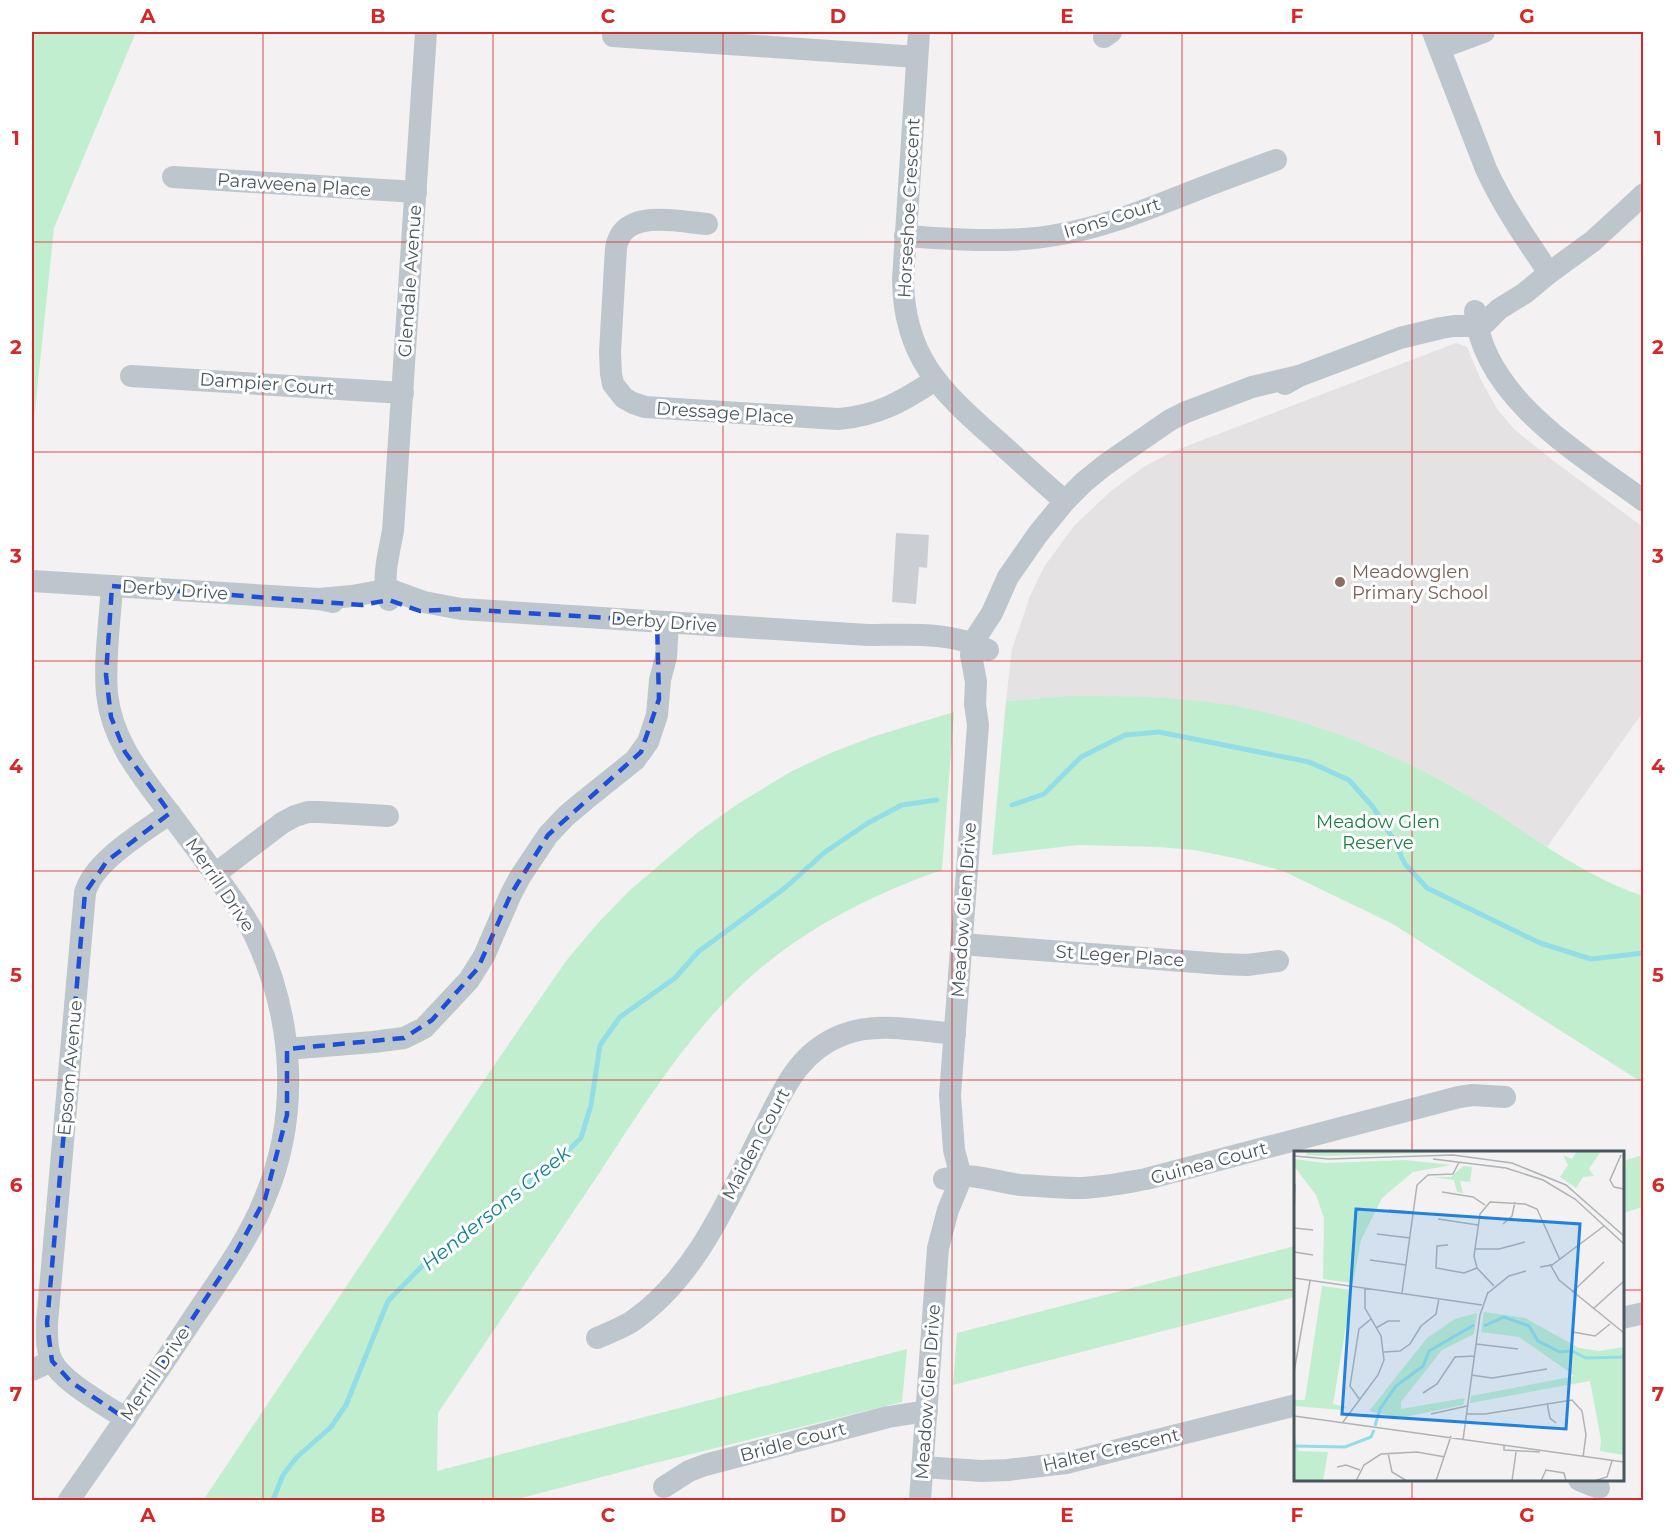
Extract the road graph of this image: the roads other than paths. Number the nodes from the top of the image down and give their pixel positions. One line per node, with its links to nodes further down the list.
1 (426, 32): 9 (street, Glendale Avenue)
2 (919, 32): 6 (street, Horseshoe Crescent)
3 (1484, 32): 5 (street)
4 (613, 36): 6 (street)
5 (1437, 40): 13 (street)
6 (917, 57): 12 (street, Horseshoe Crescent)
7 (1276, 160): 12 (street, Irons Court)
8 (173, 177): 9 (street, Paraweena Place)
9 (416, 192): 17 (street, Glendale Avenue)
10 (1644, 194): 13 (street, Meadow Glen Drive)
11 (707, 224): 16 (street, Dressage Place)
12 (905, 236): 16 (street, Horseshoe Crescent)
13 (1549, 273): 14 (street, Meadow Glen Drive)
14 (1479, 320): 18 (street, Meadow Glen Drive); 19 (street)
15 (131, 376): 17 (street, Dampier Court)
16 (935, 380): 18 (street, Horseshoe Crescent)
17 (403, 393): 22 (street, Glendale Avenue)
18 (1065, 501): 24 (street, Meadow Glen Drive)
19 (1644, 501)
20 (32, 580): 21 (street, Derby Drive)
21 (112, 586): 22 (street, Derby Drive); 25 (street, Merrill Drive)
22 (389, 594): 23 (street, Derby Drive)
23 (662, 622): 24 (street, Derby Drive); 31 (street)
24 (977, 649): 28 (street, Meadow Glen Drive)
25 (170, 813): 27 (street, Merrill Drive); 37 (street, Epsom Avenue)
26 (388, 816): 27 (street)
27 (215, 874): 31 (street, Merrill Drive)
28 (961, 944): 29 (street, St Leger Place); 30 (street, Meadow Glen Drive)
29 (1278, 961)
30 (955, 1034): 33 (street, Meadow Glen Drive); 36 (street, Maiden Court)
31 (287, 1049): 40 (street, Merrill Drive)
32 (1505, 1097): 33 (street, Guinea Court)
33 (954, 1180): 39 (street, Meadow Glen Drive)
34 (1644, 1313): 35 (street)
35 (1624, 1318)
36 (597, 1338)
37 (42, 1365): 40 (street, Epsom Avenue)
38 (1294, 1406): 41 (street, Halter Crescent)
39 (927, 1411): 41 (street, Meadow Glen Drive); 42 (street, Bridle Court)
40 (126, 1419): 43 (street, Merrill Drive)
41 (922, 1467): 44 (street, Meadow Glen Drive)
42 (664, 1487)
43 (69, 1500)
44 (920, 1500)

